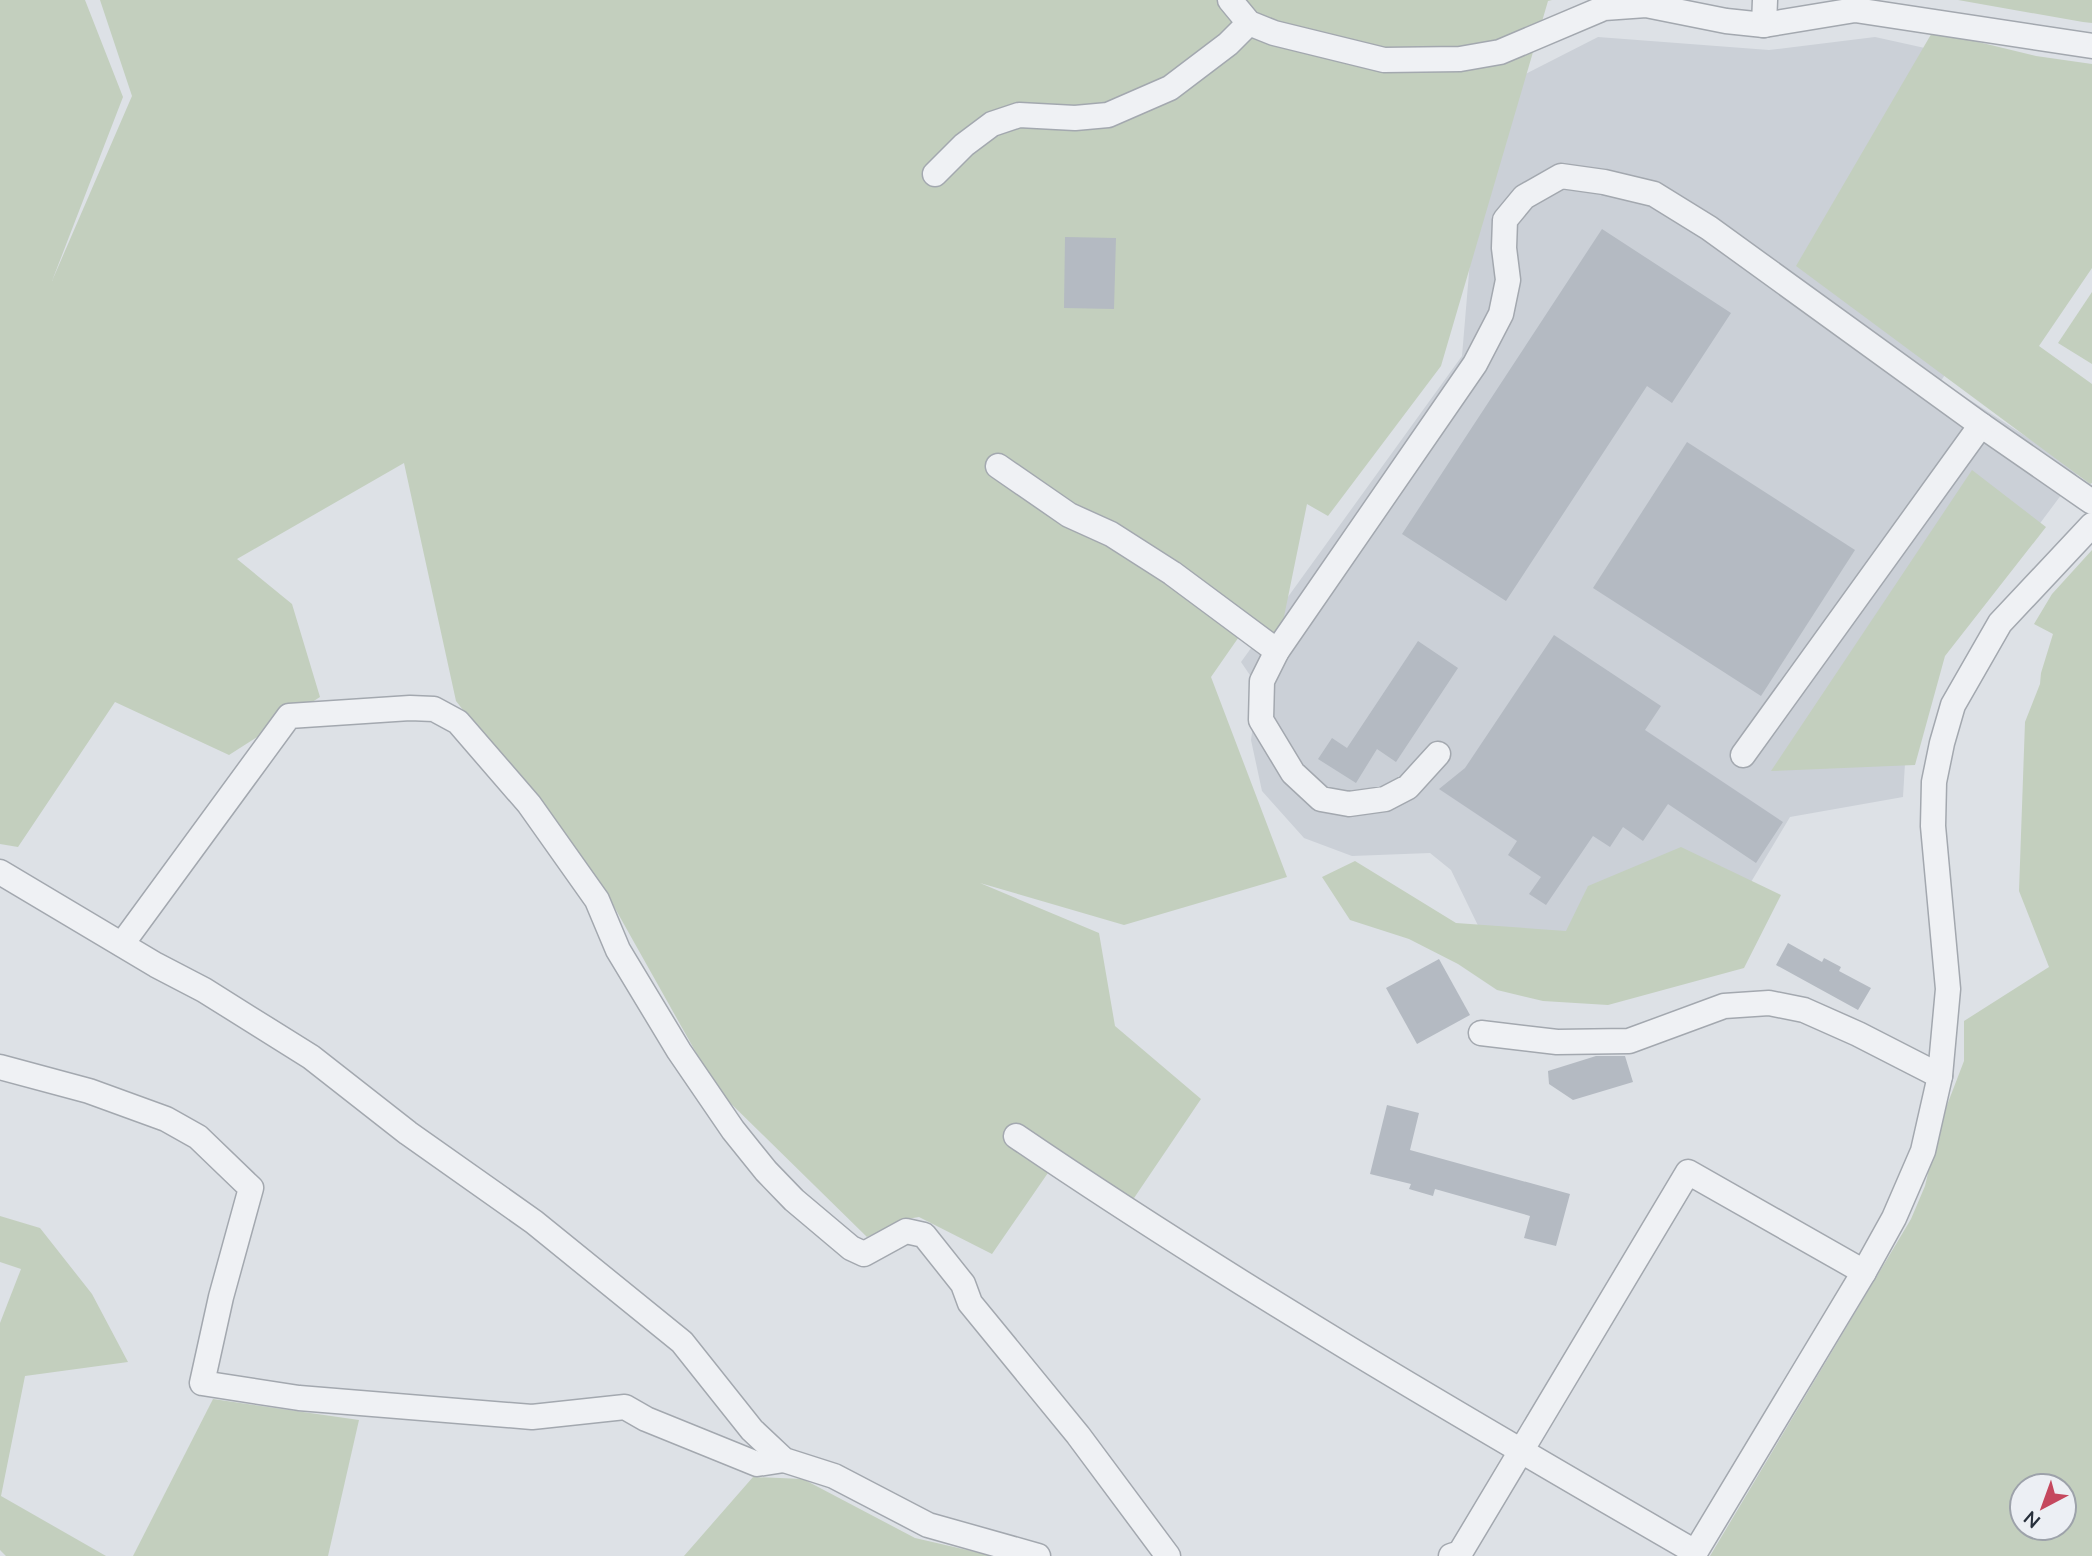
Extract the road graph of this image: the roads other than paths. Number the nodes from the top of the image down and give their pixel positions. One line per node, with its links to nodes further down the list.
1 (1230, 0): 3 (street)
2 (1765, 0): 4 (street)
3 (1249, 23): 4 (street); 6 (street)
4 (1764, 25): 5 (street)
5 (2092, 46)
6 (934, 174)
7 (1981, 425): 9 (street); 11 (street); 13 (street)
8 (998, 466): 11 (street)
9 (2092, 502)
10 (2092, 525): 18 (street)
11 (1277, 651): 12 (street)
12 (1438, 754)
13 (1743, 755)
14 (0, 872): 15 (street)
15 (122, 944): 22 (street); 25 (street)
16 (1481, 1033): 18 (street)
17 (0, 1066): 22 (street)
18 (1940, 1076): 20 (street)
19 (1016, 1136): 21 (street)
20 (1864, 1272): 21 (street); 23 (street)
21 (1521, 1452): 23 (street); 26 (street)
22 (784, 1460): 24 (street)
23 (1694, 1554)
24 (1038, 1556)
25 (1168, 1556)
26 (1451, 1556)

